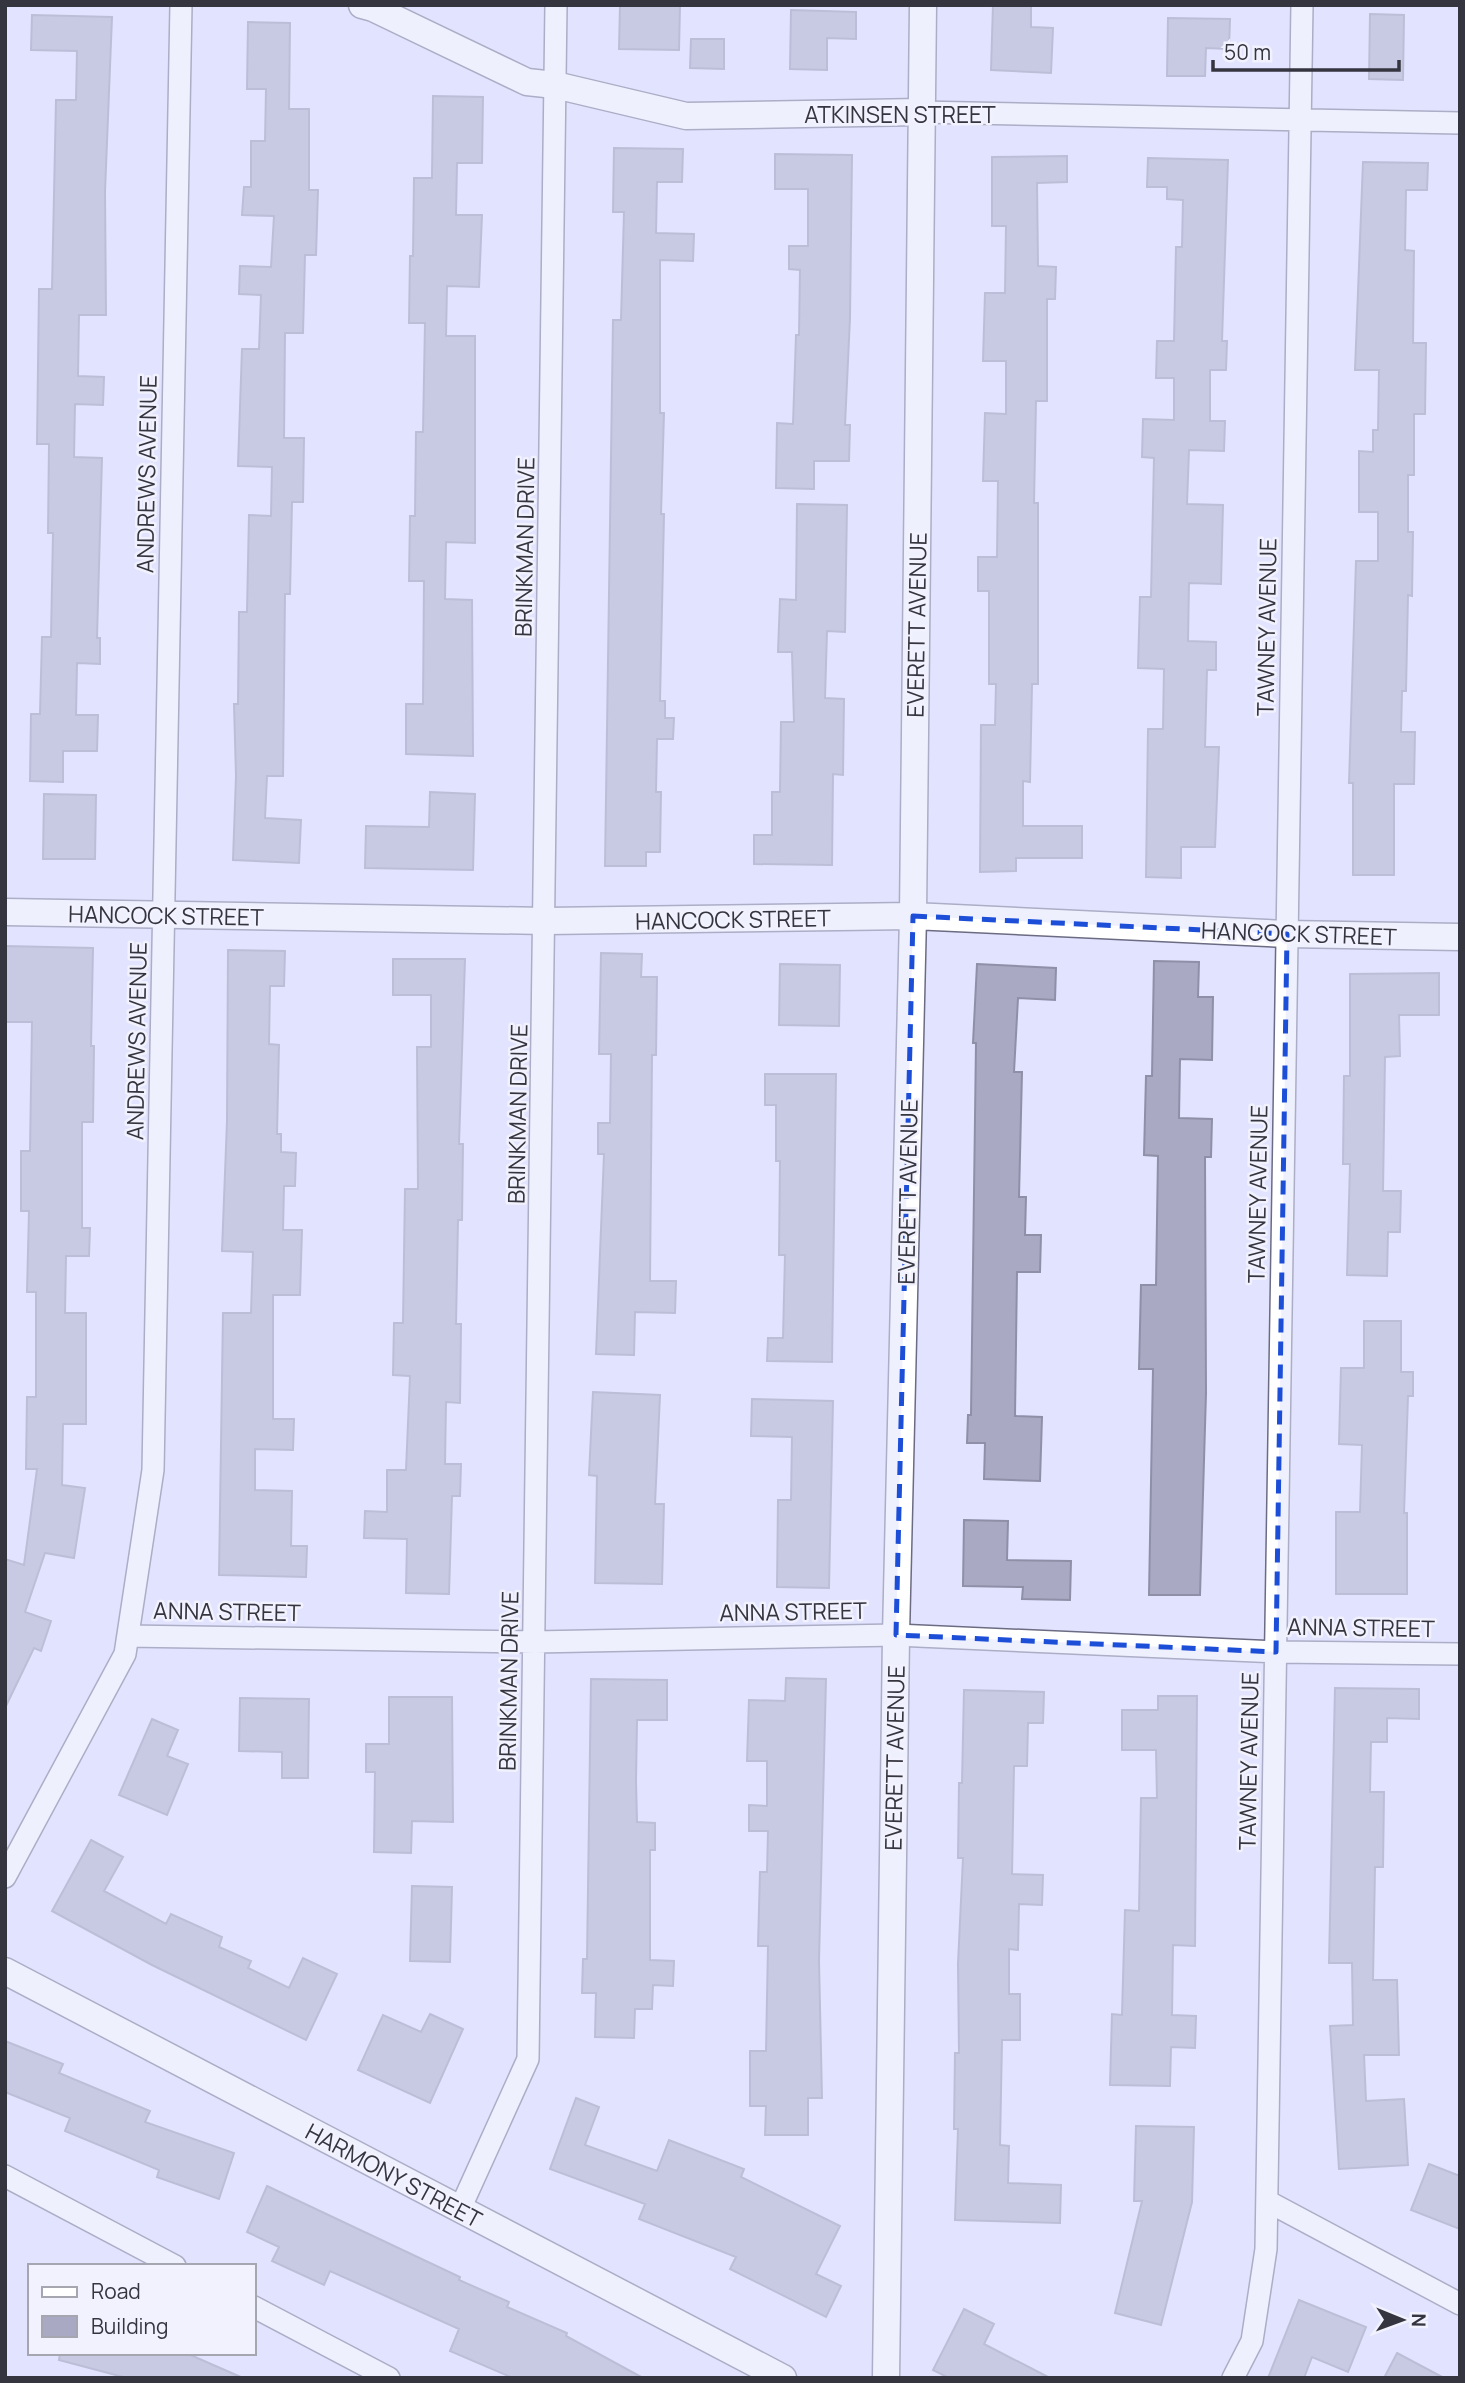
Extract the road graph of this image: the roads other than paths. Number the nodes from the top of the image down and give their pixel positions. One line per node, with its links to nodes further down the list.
1 (181, 5): 11 (street, ANDREWS AVENUE)
2 (362, 5): 6 (street, ATKINSEN STREET)
3 (556, 5): 6 (street, BRINKMAN DRIVE)
4 (923, 5): 7 (street, EVERETT AVENUE)
5 (1302, 5): 8 (street, TAWNEY AVENUE)
6 (555, 85): 7 (street, ATKINSEN STREET); 13 (street, BRINKMAN DRIVE)
7 (920, 112): 8 (street, ATKINSEN STREET); 12 (street, EVERETT AVENUE)
8 (1300, 121): 9 (street, ATKINSEN STREET); 14 (street, TAWNEY AVENUE)
9 (1460, 123)
10 (5, 912): 11 (street, HANCOCK STREET)
11 (164, 915): 13 (street, HANCOCK STREET); 17 (street, ANDREWS AVENUE)
12 (913, 916): 13 (street, HANCOCK STREET); 14 (street, HANCOCK STREET); 16 (street, EVERETT AVENUE)
13 (546, 921): 18 (street, BRINKMAN DRIVE)
14 (1287, 934): 15 (street, HANCOCK STREET); 19 (street, TAWNEY AVENUE)
15 (1460, 937)
16 (896, 1635): 18 (street, ANNA STREET); 19 (street, ANNA STREET); 31 (street, EVERETT AVENUE)
17 (128, 1636): 18 (street, ANNA STREET); 21 (street, ANDREWS AVENUE)
18 (535, 1642): 25 (street, BRINKMAN DRIVE)
19 (1276, 1652): 20 (street, ANNA STREET); 24 (street, TAWNEY AVENUE)
20 (1460, 1654)
21 (5, 1877)
22 (5, 1971): 25 (street, HARMONY STREET)
23 (5, 2176): 26 (street)
24 (1267, 2201): 27 (street); 32 (street, TAWNEY AVENUE)
25 (460, 2209): 30 (street, HARMONY STREET)
26 (171, 2264)
27 (1460, 2304)
28 (256, 2308): 29 (street)
29 (388, 2378)
30 (783, 2378)
31 (886, 2378)
32 (1233, 2378)

